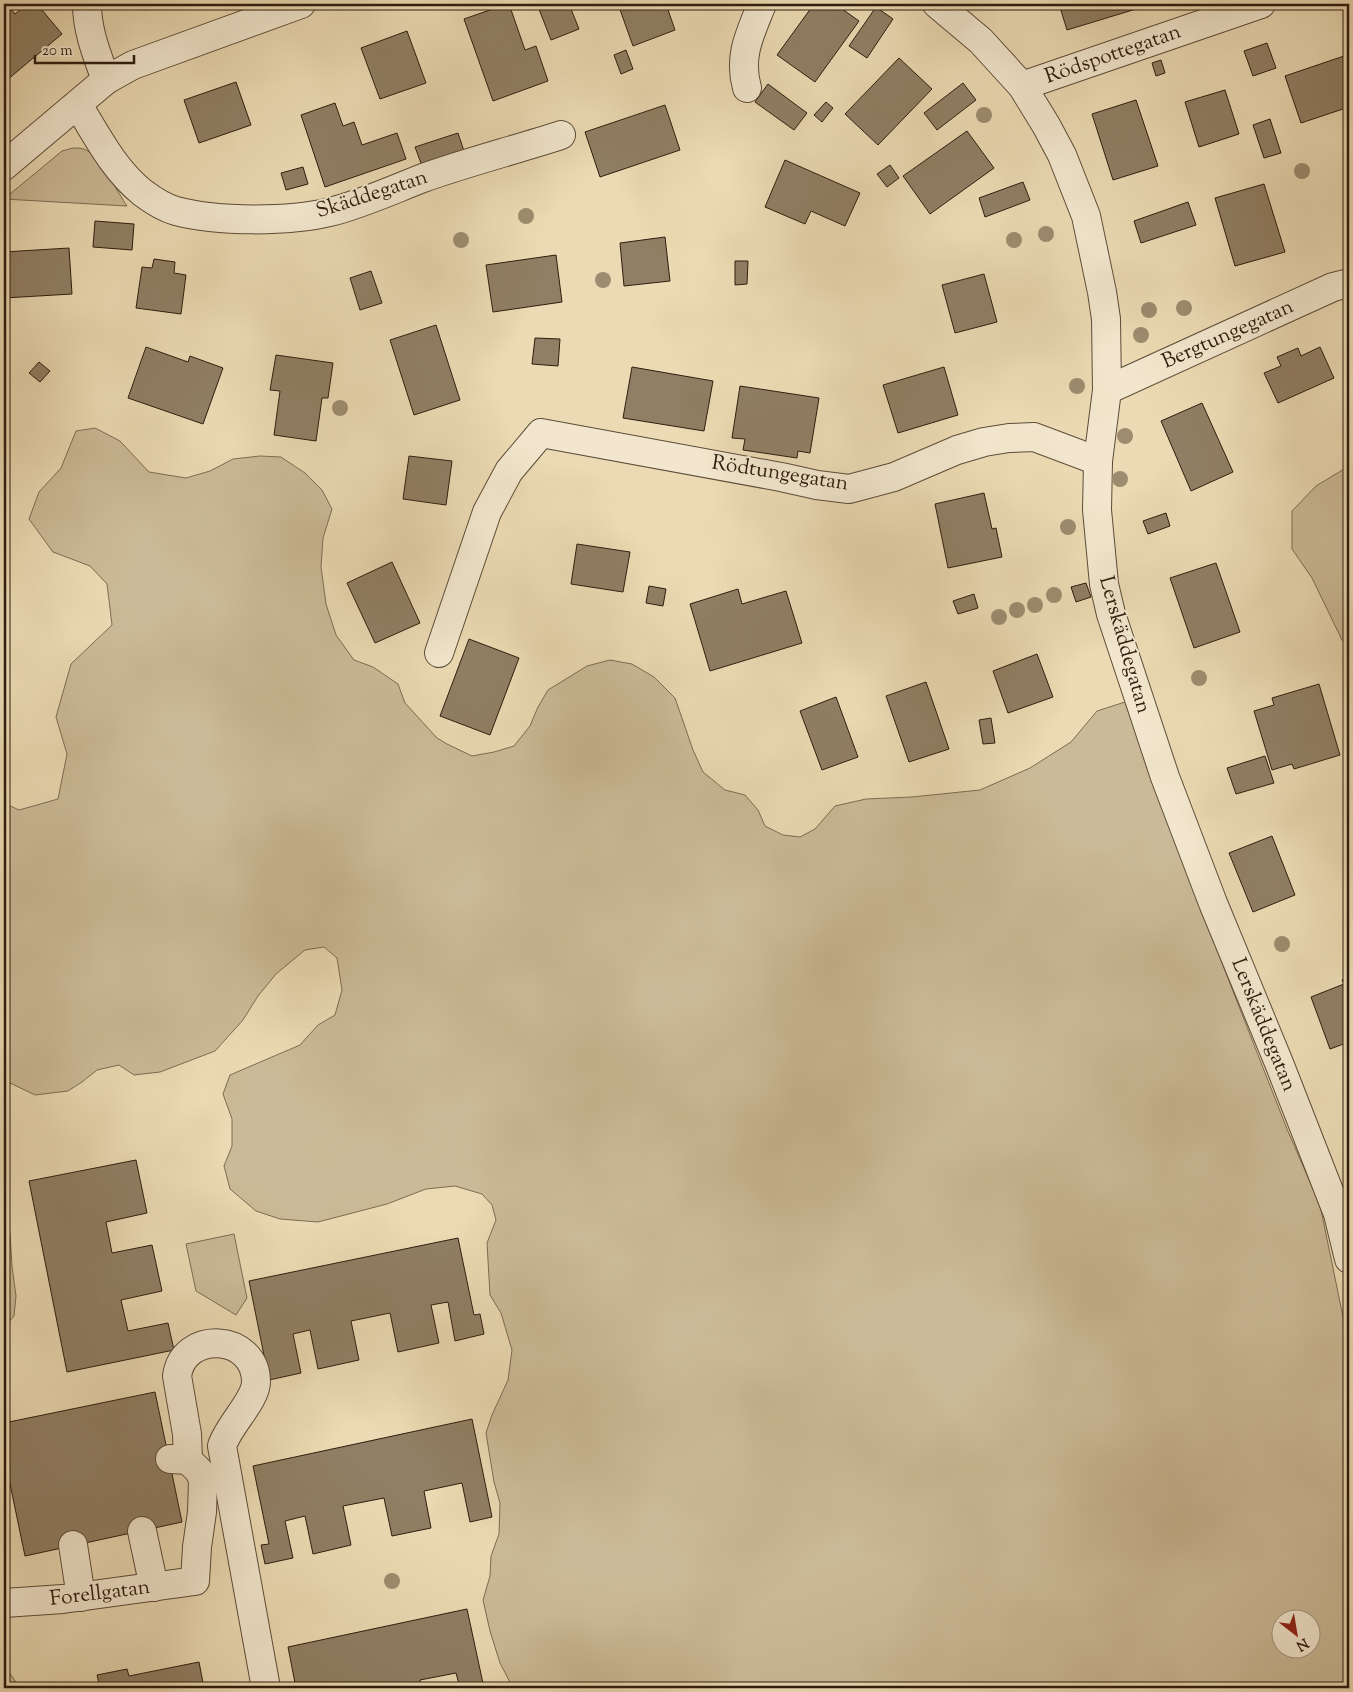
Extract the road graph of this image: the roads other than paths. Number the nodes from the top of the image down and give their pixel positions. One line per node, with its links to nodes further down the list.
1 (87, 4): 6 (street)
2 (301, 4): 6 (street)
3 (762, 4): 8 (street)
4 (937, 4): 7 (street, Lerskäddegatan)
5 (1261, 4): 7 (street, Rödspottegatan)
6 (106, 80): 9 (street)
7 (1022, 86): 13 (street, Lerskäddegatan)
8 (747, 88)
9 (78, 105): 10 (street, Skäddegatan); 11 (street)
10 (561, 135)
11 (4, 166)
12 (1349, 283): 13 (street, Bergtungegatan)
13 (1107, 390): 14 (street, Lerskäddegatan)
14 (1098, 461): 15 (street, Rödtungegatan); 16 (street, Lerskäddegatan)
15 (439, 653)
16 (1344, 1213): 17 (street, Lerskäddegatan)
17 (1349, 1260)
18 (142, 1531): 20 (street)
19 (73, 1545): 21 (street)
20 (154, 1587): 21 (street, Forellgatan); 23 (street, Forellgatan)
21 (81, 1597): 22 (street, Forellgatan)
22 (4, 1603)
23 (266, 1688)

